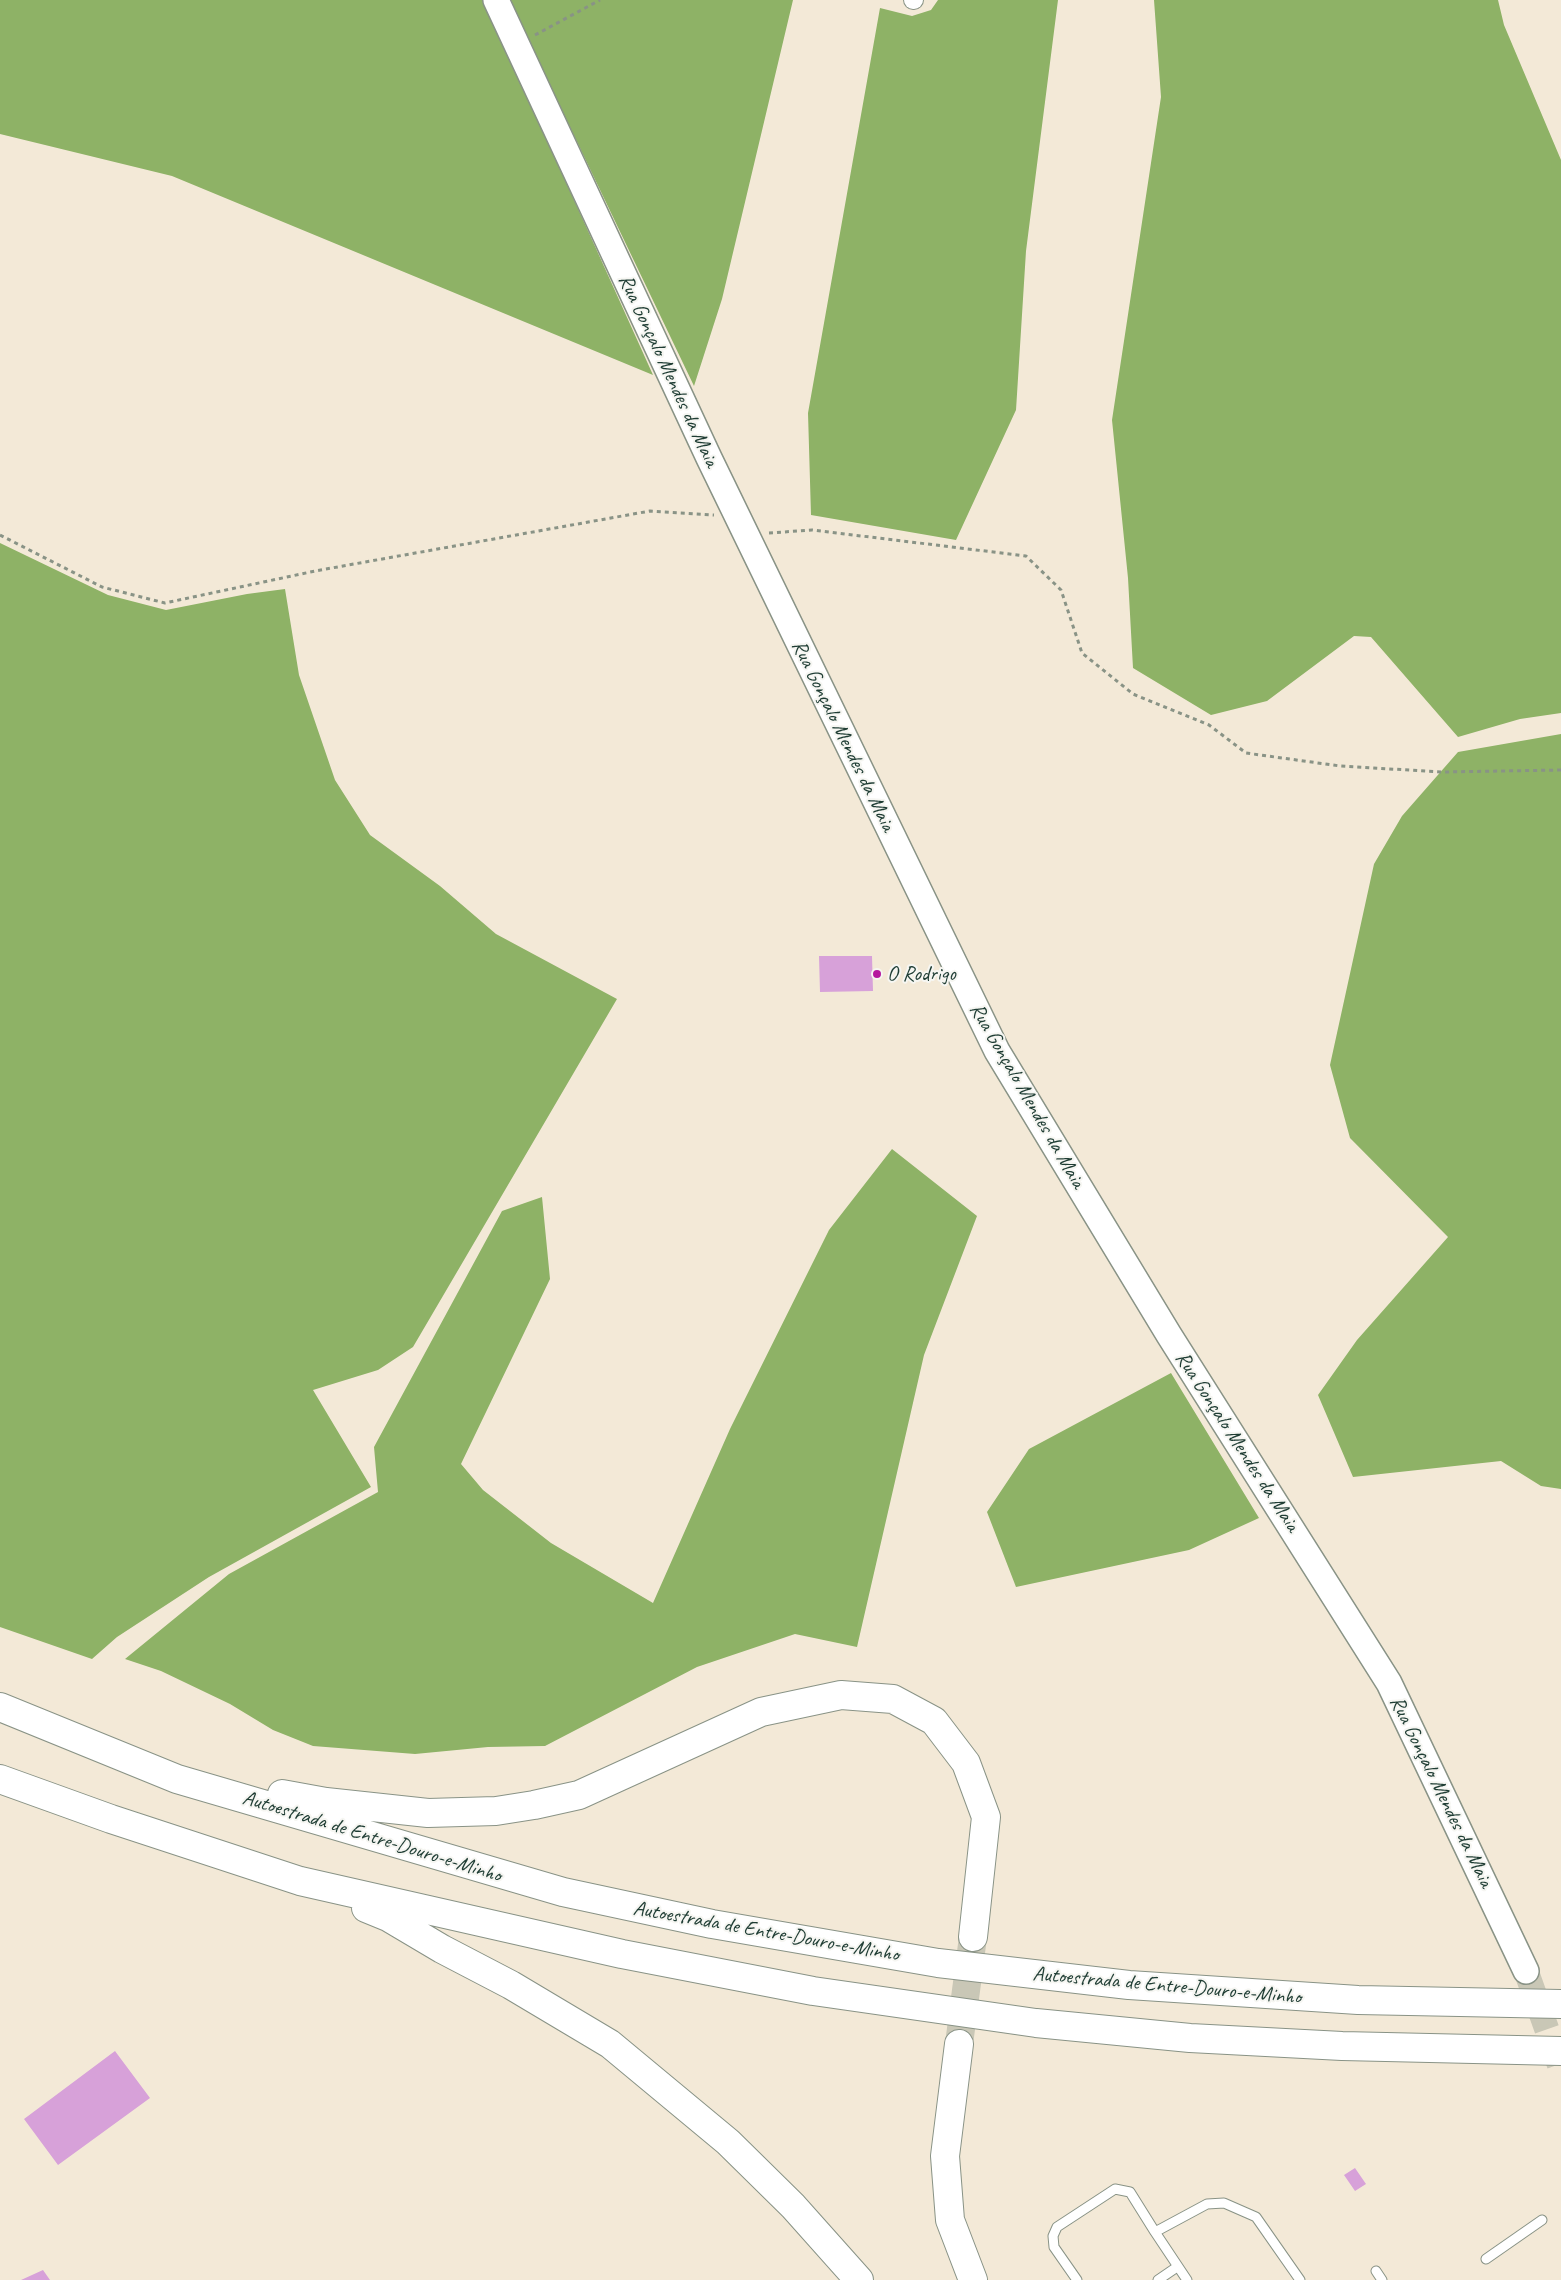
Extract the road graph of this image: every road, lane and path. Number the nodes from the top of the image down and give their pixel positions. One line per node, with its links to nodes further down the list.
1 (496, 0): 3 (street, Rua Gonçalo Mendes da Maia)
2 (600, 0): 3 (path)
3 (517, 44): 4 (street, Rua Gonçalo Mendes da Maia)
4 (741, 526): 5 (path); 6 (path); 12 (street, Rua Gonçalo Mendes da Maia)
5 (0, 535)
6 (1561, 770)
7 (0, 1707): 9 (highway, Autoestrada de Entre-Douro-e-Minho)
8 (0, 1779): 10 (highway)
9 (177, 1779): 11 (highway); 13 (highway, Autoestrada de Entre-Douro-e-Minho)
10 (300, 1881): 15 (highway); 21 (highway)
11 (973, 1936)
12 (1526, 1972)
13 (1561, 2004)
14 (959, 2044): 22 (highway)
15 (1561, 2051)
16 (1542, 2220): 18 (lane)
17 (1155, 2232): 19 (lane); 23 (lane); 26 (lane)
18 (1486, 2259)
19 (1178, 2267): 24 (lane); 25 (lane)
20 (1376, 2271): 27 (lane)
21 (859, 2280)
22 (972, 2280)
23 (1077, 2280)
24 (1158, 2280)
25 (1187, 2280)
26 (1300, 2280)
27 (1382, 2280)

